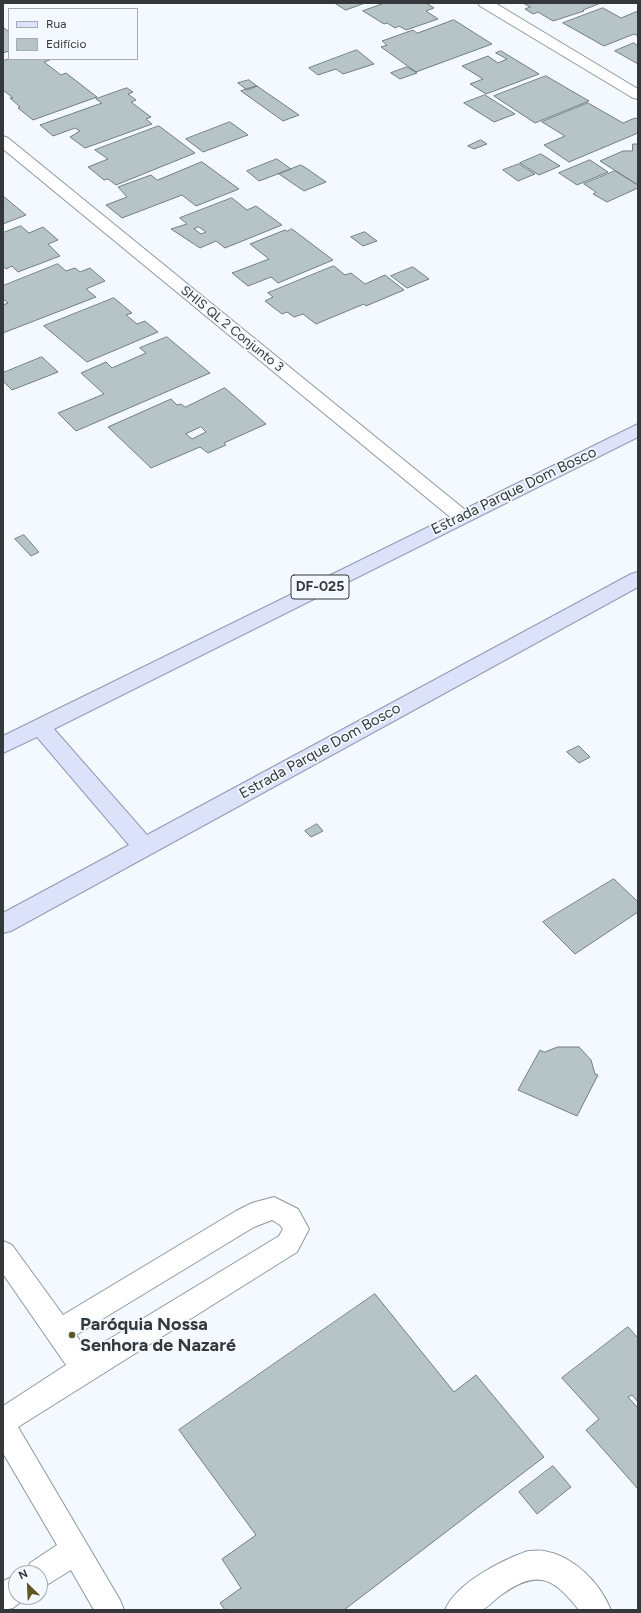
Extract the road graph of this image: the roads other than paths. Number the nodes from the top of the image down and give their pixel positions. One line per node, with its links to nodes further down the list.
1 (485, 3): 2 (street)
2 (638, 95)
3 (3, 141): 5 (street, SHIS QL 2 Conjunto 3)
4 (638, 430): 5 (main road, Estrada Parque Dom Bosco / DF-025)
5 (462, 517): 7 (main road, Estrada Parque Dom Bosco / DF-025)
6 (638, 579): 9 (main road, Estrada Parque Dom Bosco)
7 (40, 726): 8 (main road, Estrada Parque Dom Bosco / DF-025); 9 (main road)
8 (3, 745)
9 (144, 847): 10 (main road, Estrada Parque Dom Bosco)
10 (3, 924)
11 (3, 1254): 12 (lane)
12 (59, 1331): 13 (lane); 13 (lane)
13 (84, 1369): 14 (lane)
14 (3, 1421)
15 (3, 1427): 16 (lane)
16 (75, 1550): 17 (lane); 18 (lane)
17 (48, 1568)
18 (110, 1610)
19 (459, 1610): 20 (lane)
20 (597, 1610)

